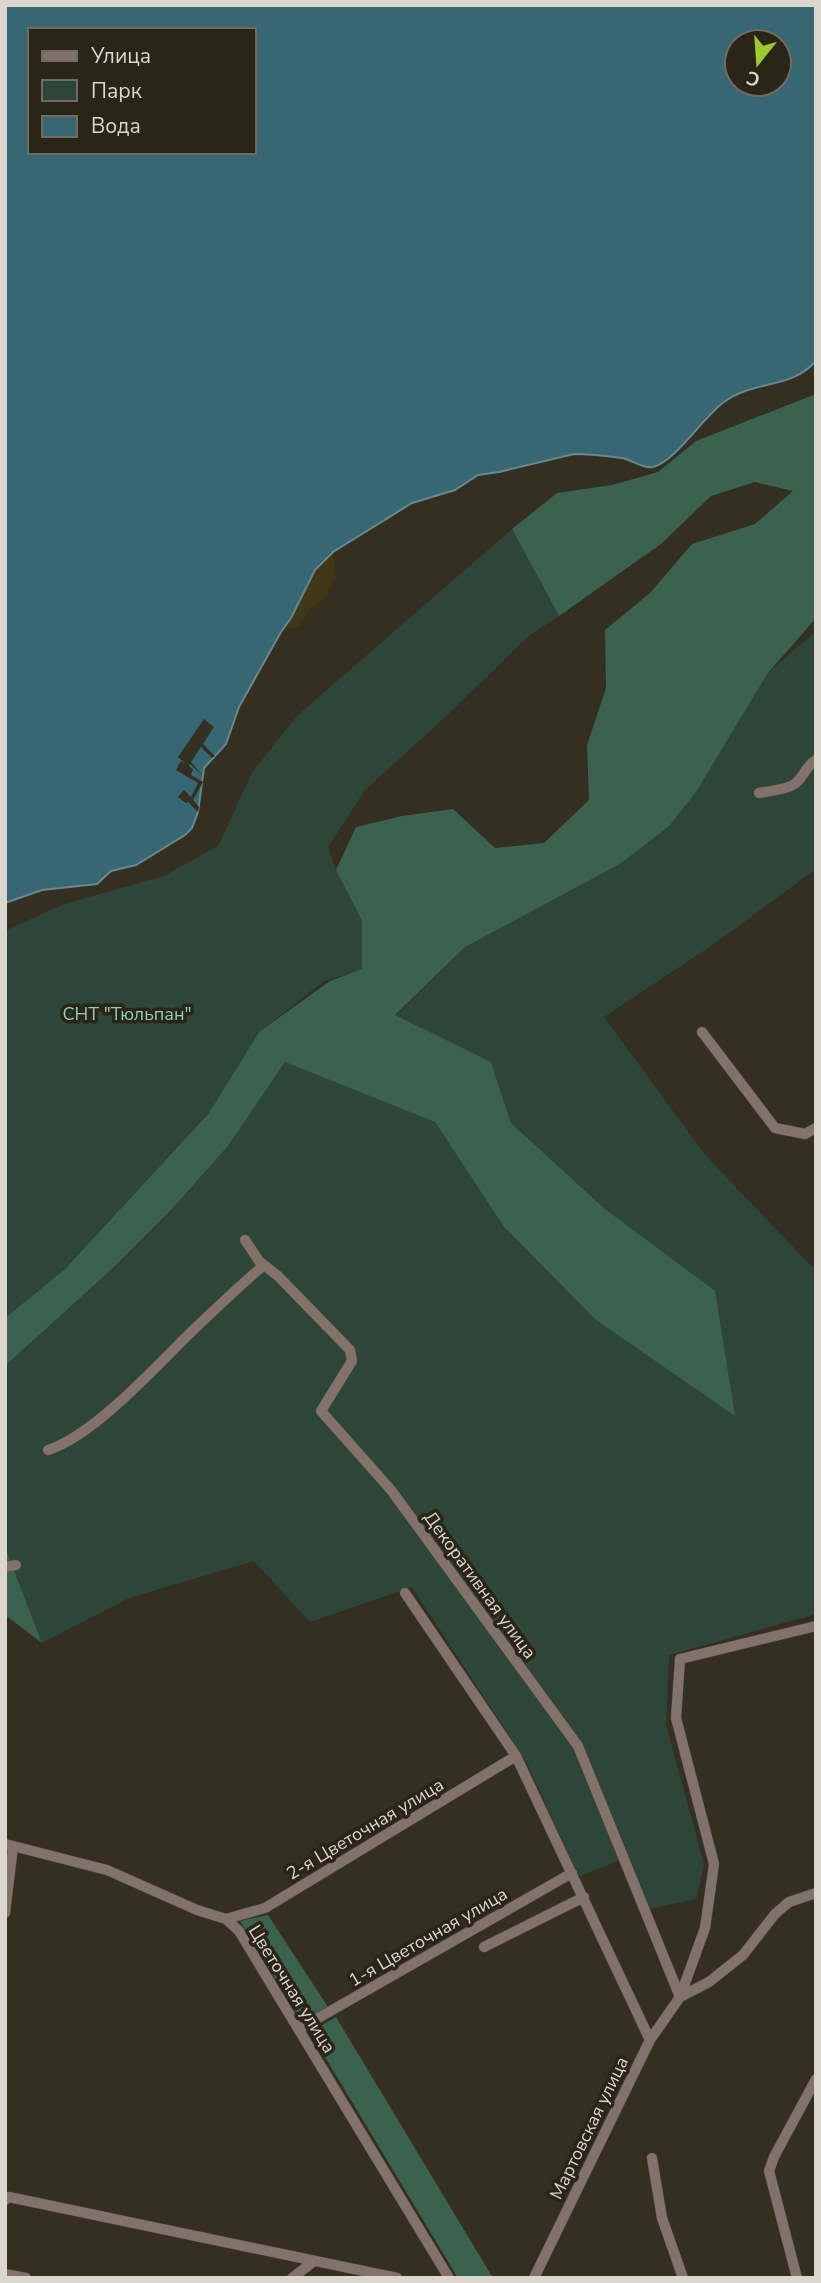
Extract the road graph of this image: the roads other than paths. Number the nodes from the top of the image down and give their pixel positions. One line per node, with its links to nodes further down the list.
1 (816, 760): 2 (street)
2 (759, 793)
3 (702, 1032): 4 (street)
4 (816, 1128)
5 (244, 1240): 6 (street, Декоративная улица)
6 (264, 1265): 7 (street); 18 (street, Декоративная улица)
7 (47, 1450)
8 (405, 1592): 10 (street)
9 (816, 1626): 18 (street)
10 (516, 1756): 12 (street); 16 (street, 2-я Цветочная улица)
11 (9, 1846): 15 (street); 16 (street, Цветочная улица)
12 (572, 1872): 14 (street); 19 (street, 1-я Цветочная улица)
13 (816, 1894): 18 (street)
14 (584, 1897): 17 (street); 20 (street)
15 (5, 1913)
16 (226, 1919): 19 (street, Цветочная улица)
17 (484, 1947)
18 (680, 1997): 20 (street, Мартовская улица)
19 (299, 2029): 29 (street, Цветочная улица)
20 (650, 2040): 30 (street, Мартовская улица)
21 (816, 2079): 32 (street)
22 (652, 2158): 31 (street)
23 (6, 2197): 24 (street)
24 (313, 2262): 27 (street); 28 (street)
25 (5, 2274): 26 (street)
26 (26, 2278)
27 (292, 2278)
28 (397, 2278)
29 (449, 2278)
30 (534, 2278)
31 (683, 2278)
32 (797, 2278)

